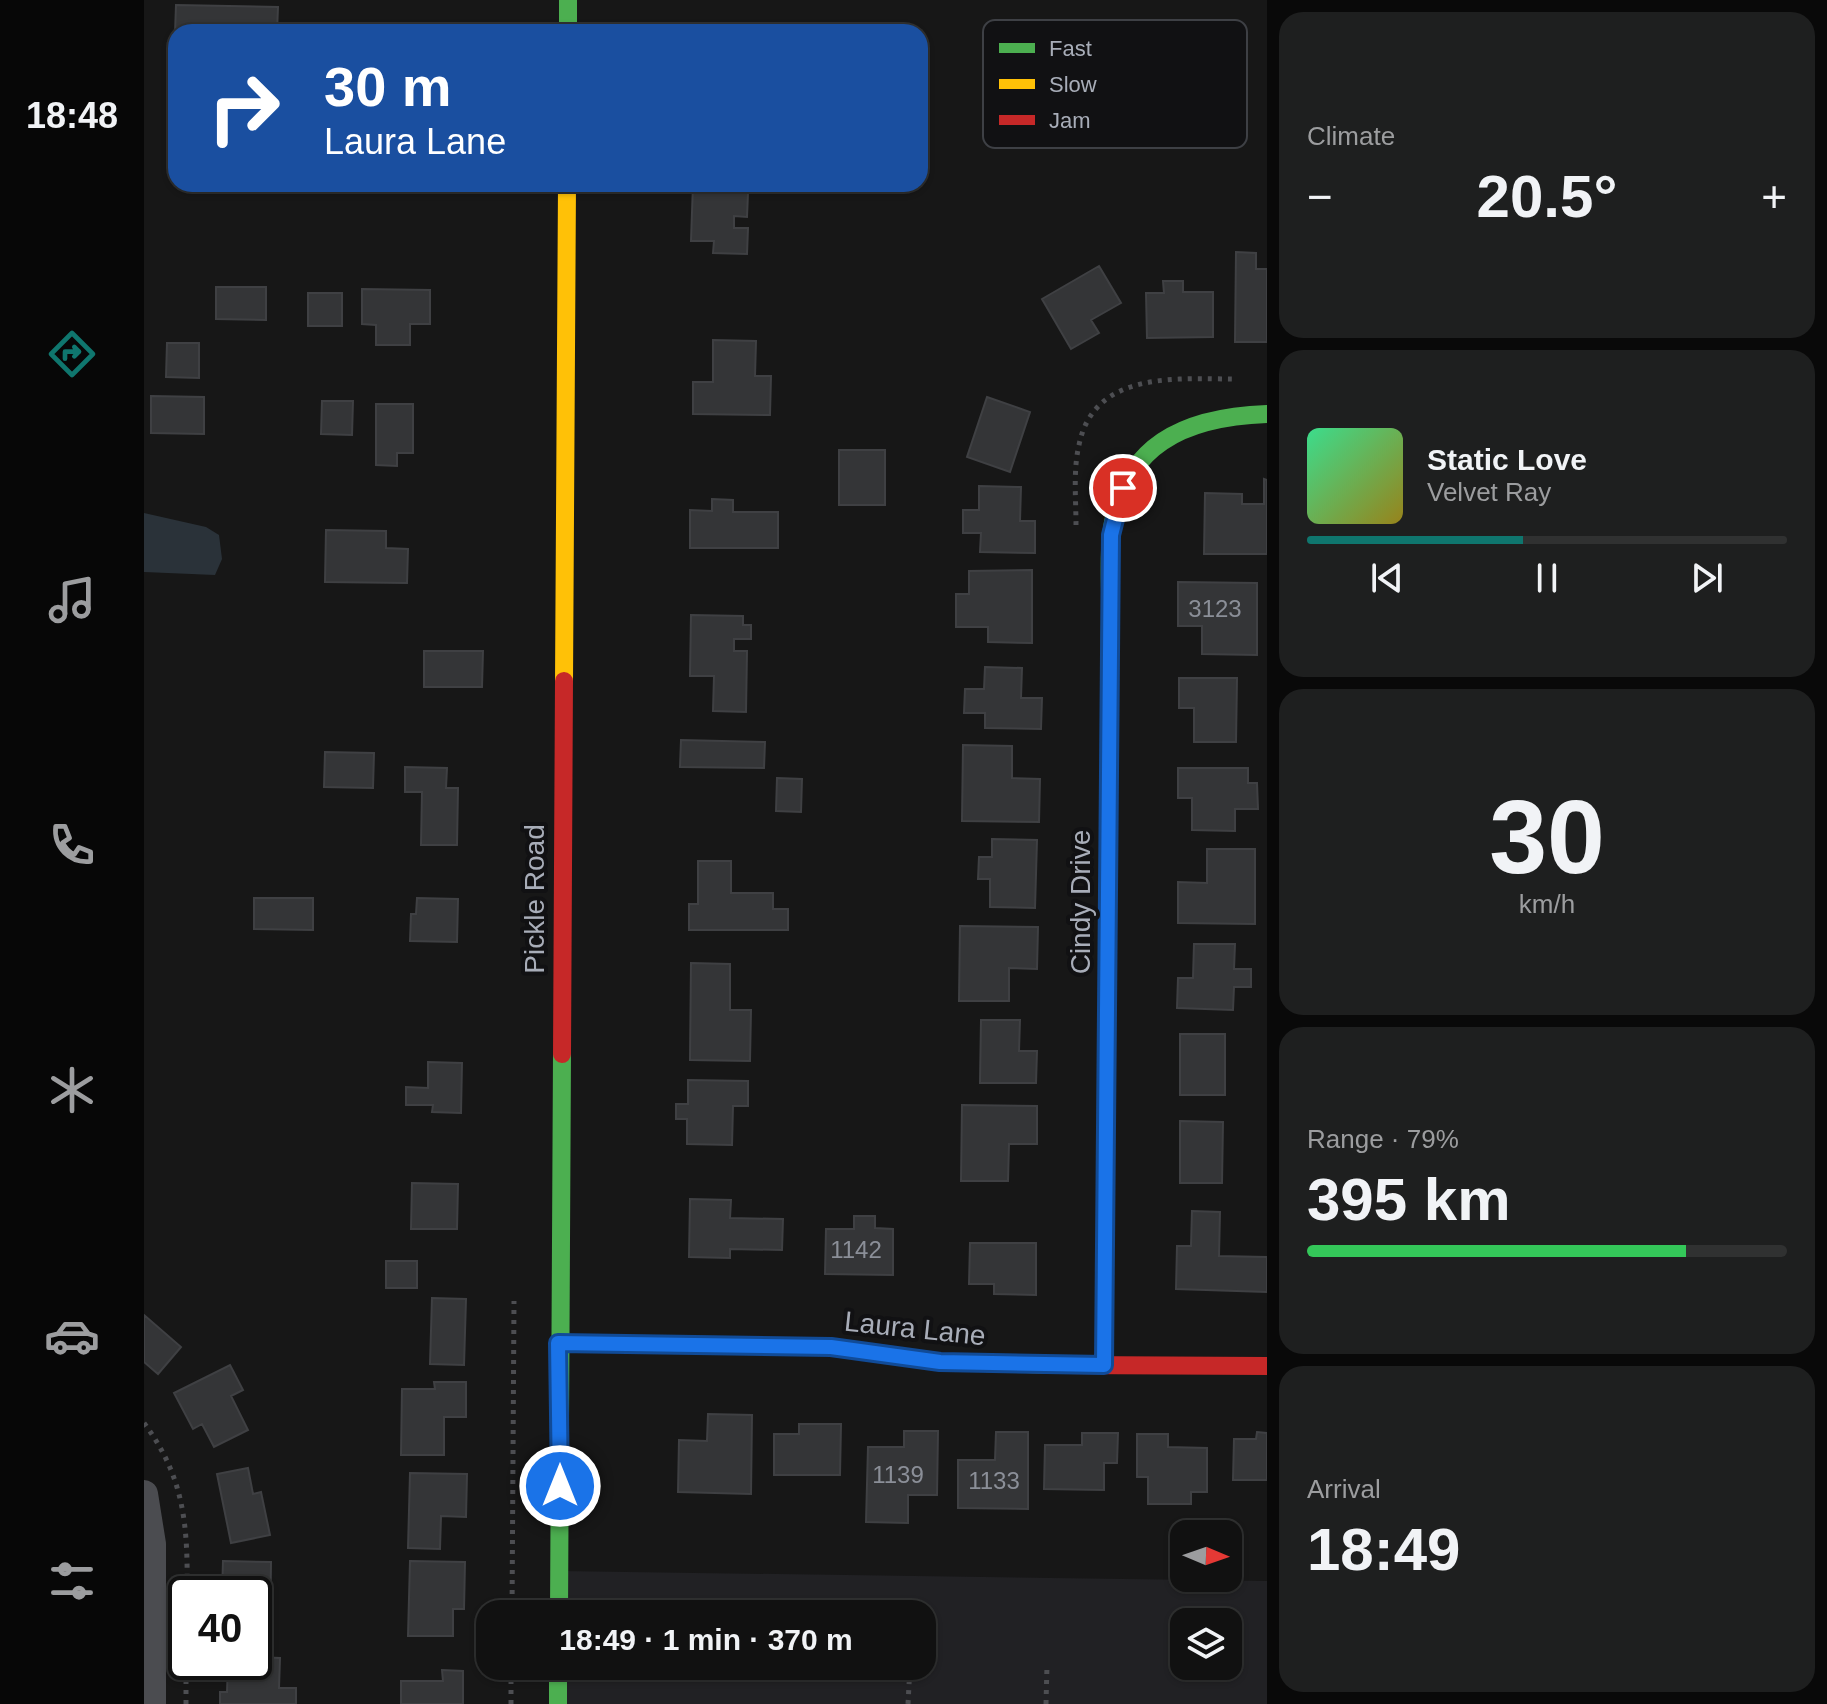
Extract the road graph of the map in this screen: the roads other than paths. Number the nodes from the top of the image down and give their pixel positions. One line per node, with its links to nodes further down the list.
1 (568, 0): 2 (street)
2 (568, 24)
3 (567, 192): 5 (street, Pickle Road)
4 (1267, 414): 6 (street, Cindy Drive)
5 (558, 1343): 6 (street, Laura Lane); 9 (street, Pickle Road)
6 (1104, 1365): 7 (street, Laura Lane)
7 (1267, 1366)
8 (144, 1494): 11 (street)
9 (559, 1600)
10 (558, 1680): 12 (street)
11 (152, 1704)
12 (558, 1704)

